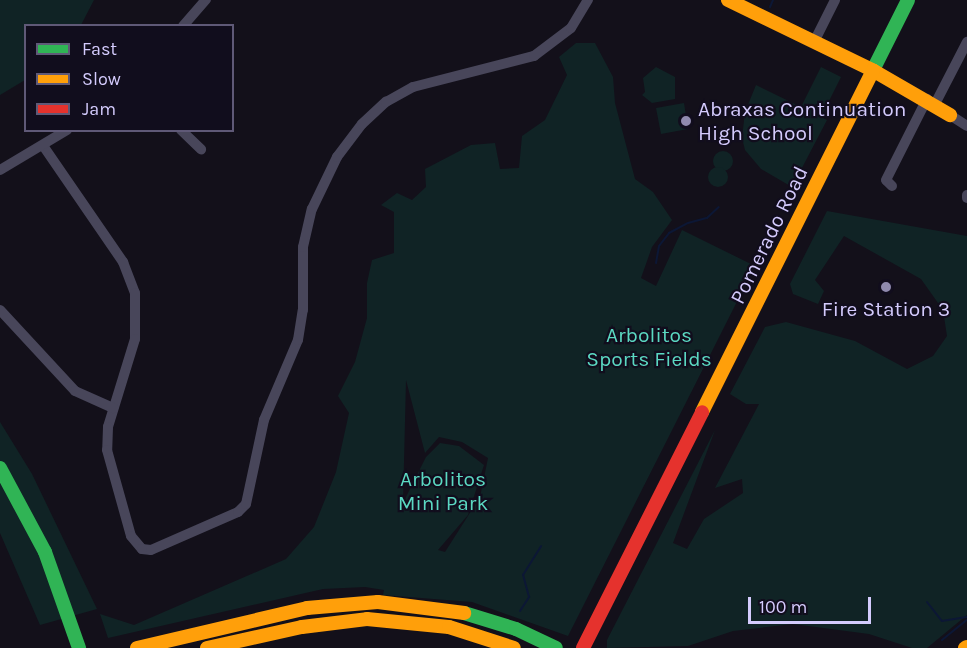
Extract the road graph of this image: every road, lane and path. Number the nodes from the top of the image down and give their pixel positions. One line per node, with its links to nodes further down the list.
1 (206, 0): 6 (street)
2 (588, 0): 20 (street)
3 (728, 0): 7 (main road)
4 (835, 0): 7 (street)
5 (908, 0): 9 (main road, Pomerado Road)
6 (185, 24)
7 (814, 42): 9 (main road)
8 (967, 42): 10 (street)
9 (873, 71): 10 (main road); 27 (main road, Pomerado Road)
10 (931, 102): 11 (main road); 18 (street)
11 (950, 115): 12 (street)
12 (967, 126)
13 (64, 132): 15 (street)
14 (183, 132): 16 (street)
15 (44, 147): 17 (street); 20 (street)
16 (201, 149)
17 (0, 171)
18 (892, 186)
19 (0, 310): 20 (street)
20 (113, 408)
21 (0, 468): 22 (main road)
22 (79, 648)
23 (136, 648): 26 (main road)
24 (207, 648): 25 (main road)
25 (514, 648)
26 (556, 648)
27 (583, 648)

